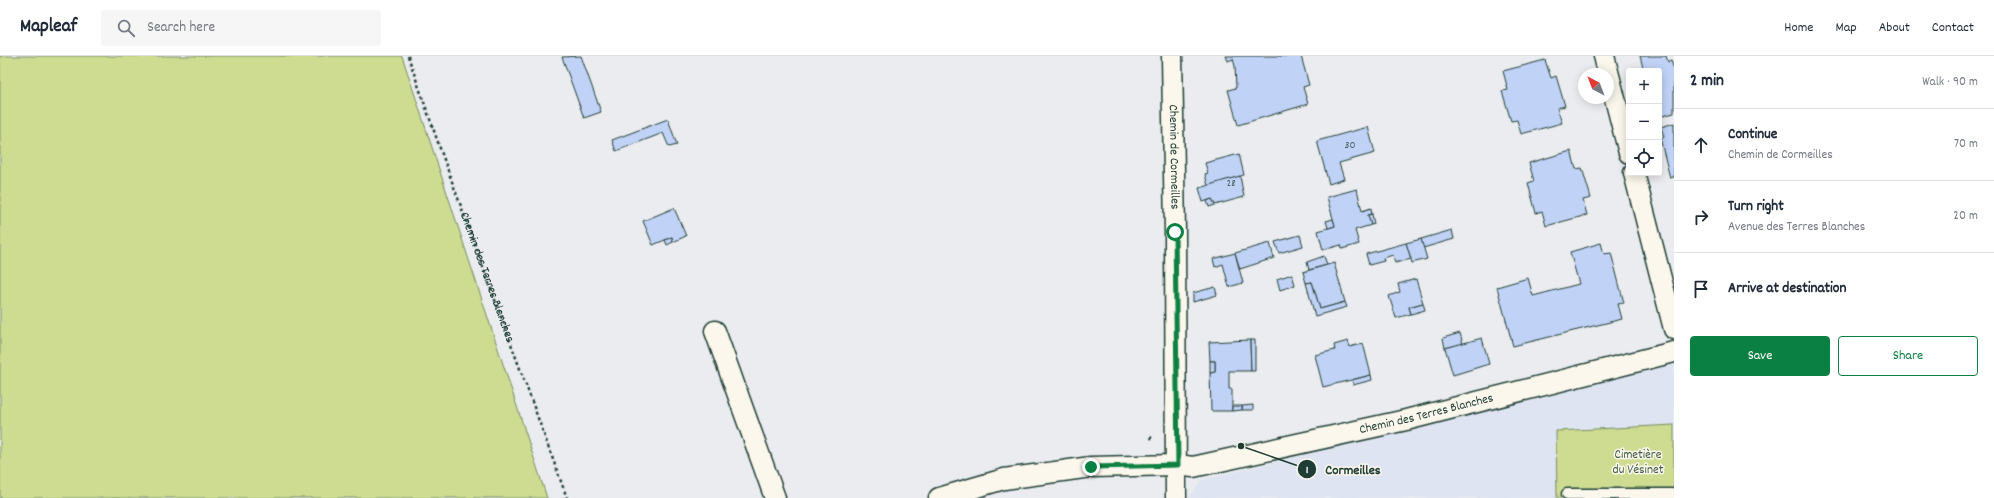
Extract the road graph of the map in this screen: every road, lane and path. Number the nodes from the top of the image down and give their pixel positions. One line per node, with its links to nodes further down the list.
1 (408, 56): 13 (path, Chemin des Terres Blanches)
2 (1172, 56): 9 (street, Chemin de Cormeilles)
3 (1604, 56): 4 (street)
4 (1626, 141)
5 (1635, 176): 6 (street)
6 (1674, 329)
7 (715, 331): 14 (street)
8 (1674, 352): 9 (street, Chemin des Terres Blanches)
9 (1178, 465): 15 (street, Chemin des Terres Blanches); 16 (street, Chemin de Cormeilles)
10 (1567, 494): 12 (lane)
11 (1674, 494): 12 (lane)
12 (1623, 496)
13 (567, 498)
14 (776, 498)
15 (939, 498)
16 (1176, 498)

